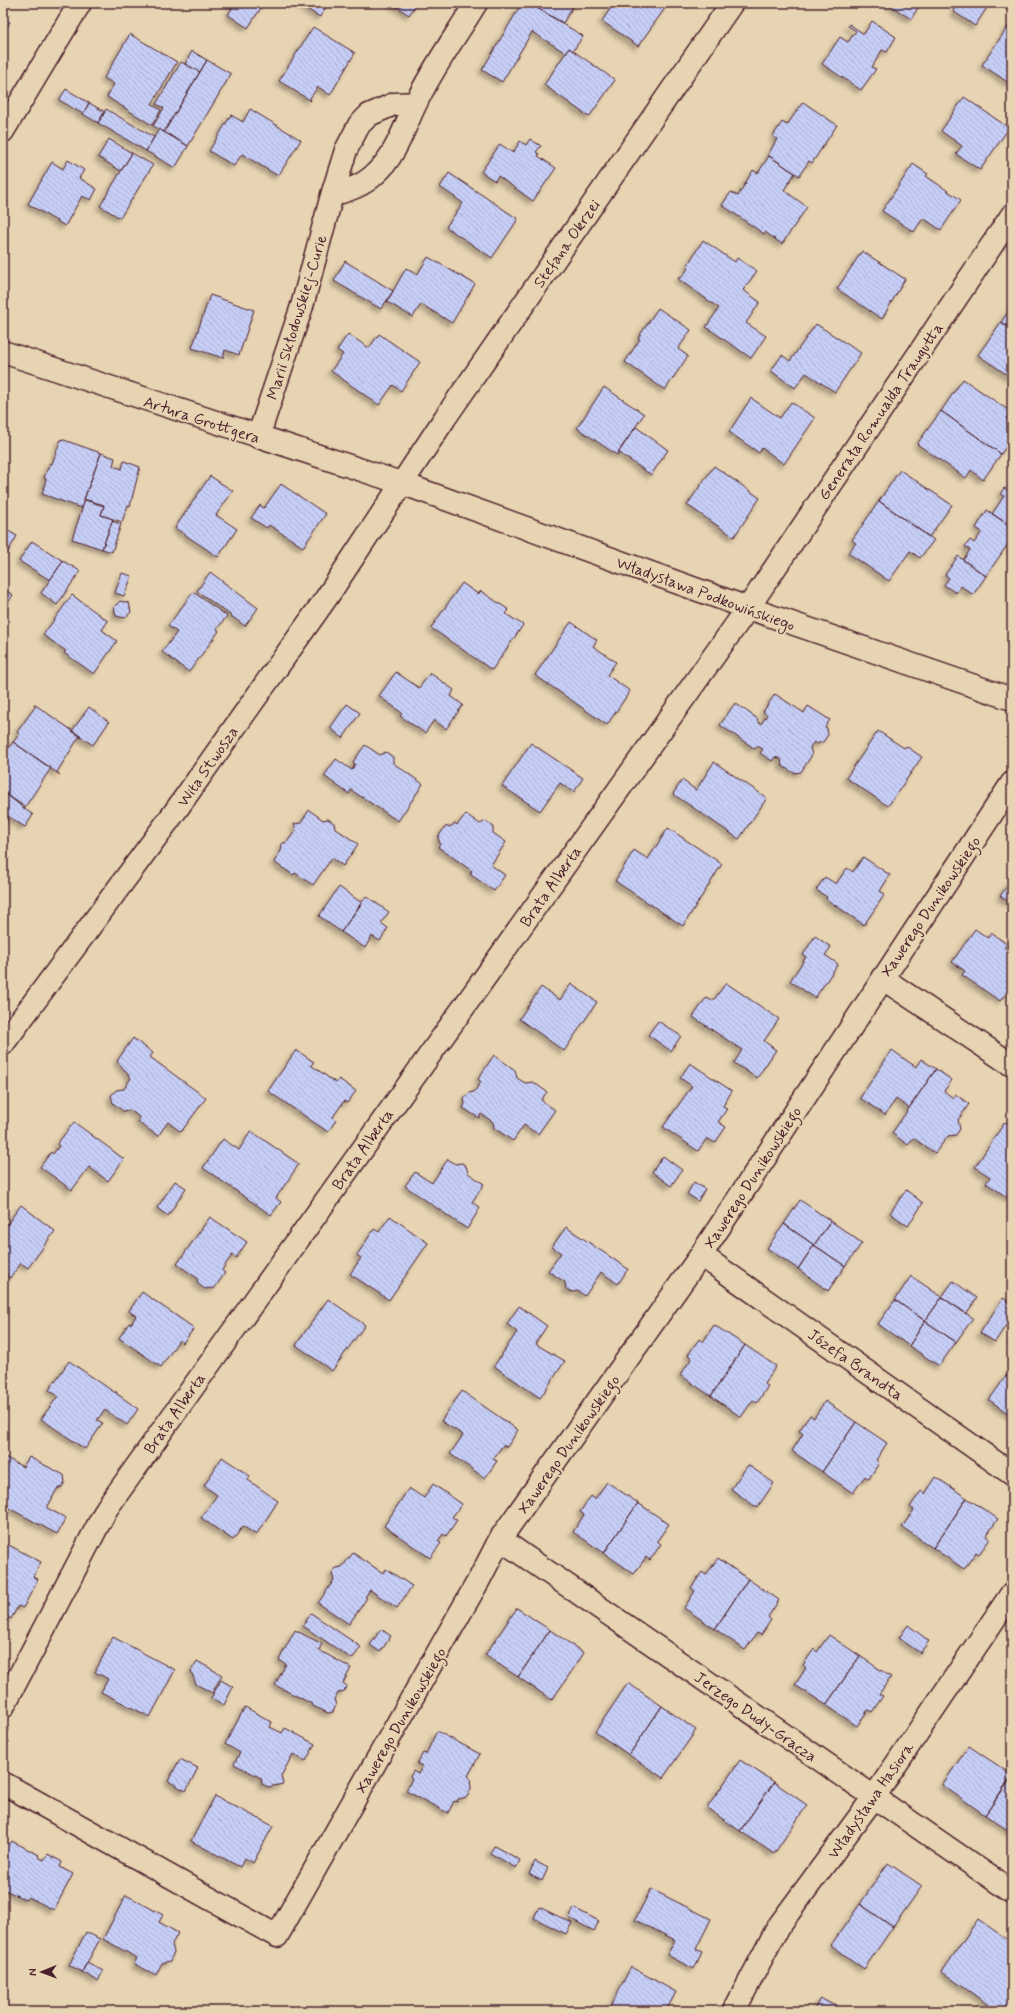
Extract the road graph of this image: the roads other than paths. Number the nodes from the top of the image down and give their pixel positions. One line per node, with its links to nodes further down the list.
1 (80, 3): 5 (street)
2 (476, 3): 4 (street)
3 (732, 3): 10 (street, Stefana Okrzei)
4 (416, 103): 6 (street); 6 (street, Marii Skłodowskiej-Curie)
5 (3, 131)
6 (332, 196): 9 (street, Marii Skłodowskiej-Curie)
7 (1012, 215): 11 (street, Generała Romualda Traugutta)
8 (3, 352): 9 (street, Artura Grottgera)
9 (258, 437): 10 (street, Artura Grottgera)
10 (401, 483): 11 (street, Władysława Podkowińskiego); 15 (street, Wita Stwosza)
11 (748, 608): 12 (street, Władysława Podkowińskiego); 21 (street, Brata Alberta)
12 (1012, 699)
13 (1012, 783): 14 (street, Xawerego Dunikowskiego)
14 (882, 978): 16 (street); 17 (street, Xawerego Dunikowskiego)
15 (3, 1044)
16 (1012, 1065)
17 (701, 1255): 18 (street, Józefa Brandta); 19 (street, Xawerego Dunikowskiego)
18 (1012, 1474)
19 (500, 1539): 22 (street, Xawerego Dunikowskiego); 23 (street, Jerzego Dudy-Gracza)
20 (1012, 1593): 23 (street, Władysława Hasiora)
21 (3, 1707)
22 (3, 1783)
23 (874, 1797): 24 (street, Jerzego Dudy-Gracza); 25 (street, Władysława Hasiora)
24 (1012, 1892)
25 (734, 2011)

